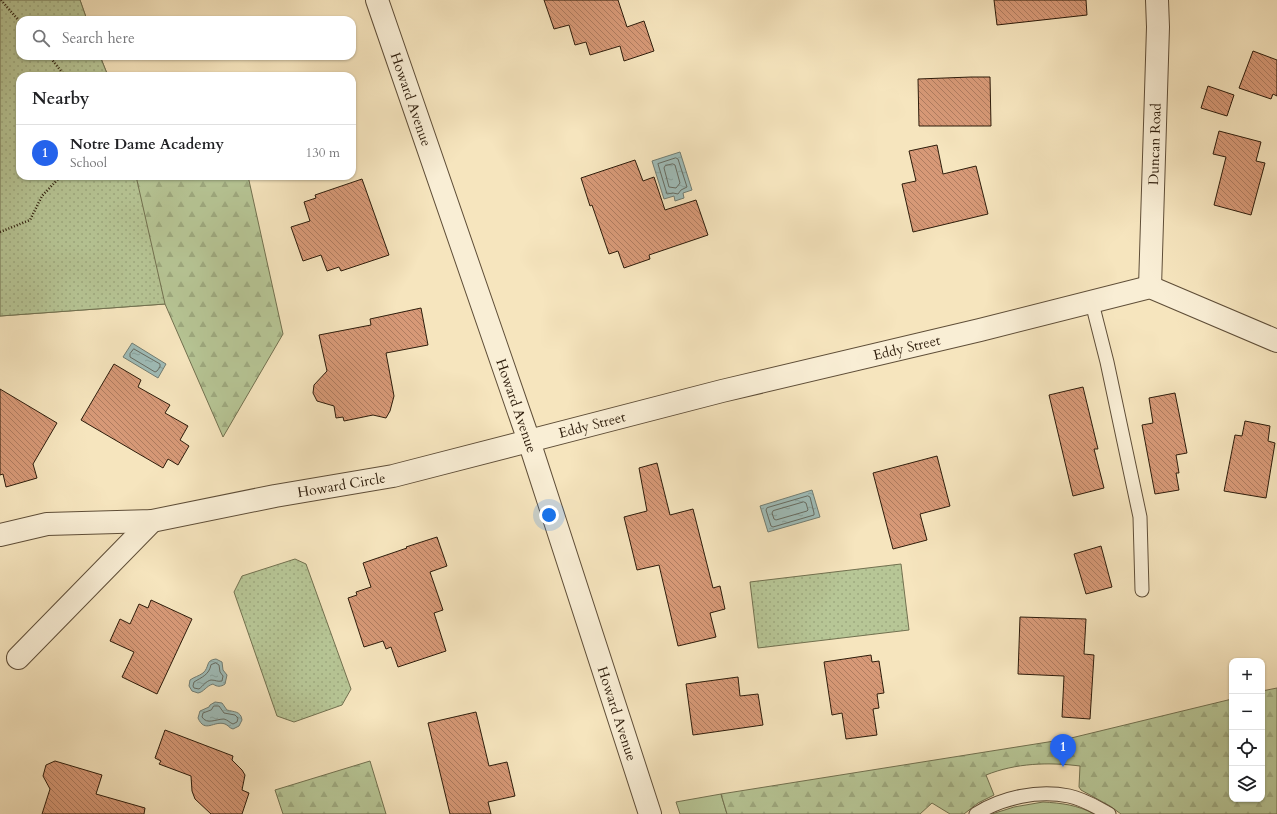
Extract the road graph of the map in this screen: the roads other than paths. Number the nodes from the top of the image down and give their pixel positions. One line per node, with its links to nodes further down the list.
1 (377, 0): 6 (street, Howard Avenue)
2 (1158, 0): 3 (street, Duncan Road)
3 (1150, 287): 4 (street, Eddy Street); 5 (street)
4 (1092, 303): 6 (street, Eddy Street); 9 (lane)
5 (1277, 341)
6 (529, 441): 7 (street, Howard Circle); 11 (street, Howard Avenue)
7 (152, 521): 8 (street, Howard Circle); 10 (street)
8 (0, 535)
9 (1142, 590)
10 (18, 658)
11 (650, 814)
12 (976, 814): 13 (lane)
13 (1109, 814)

